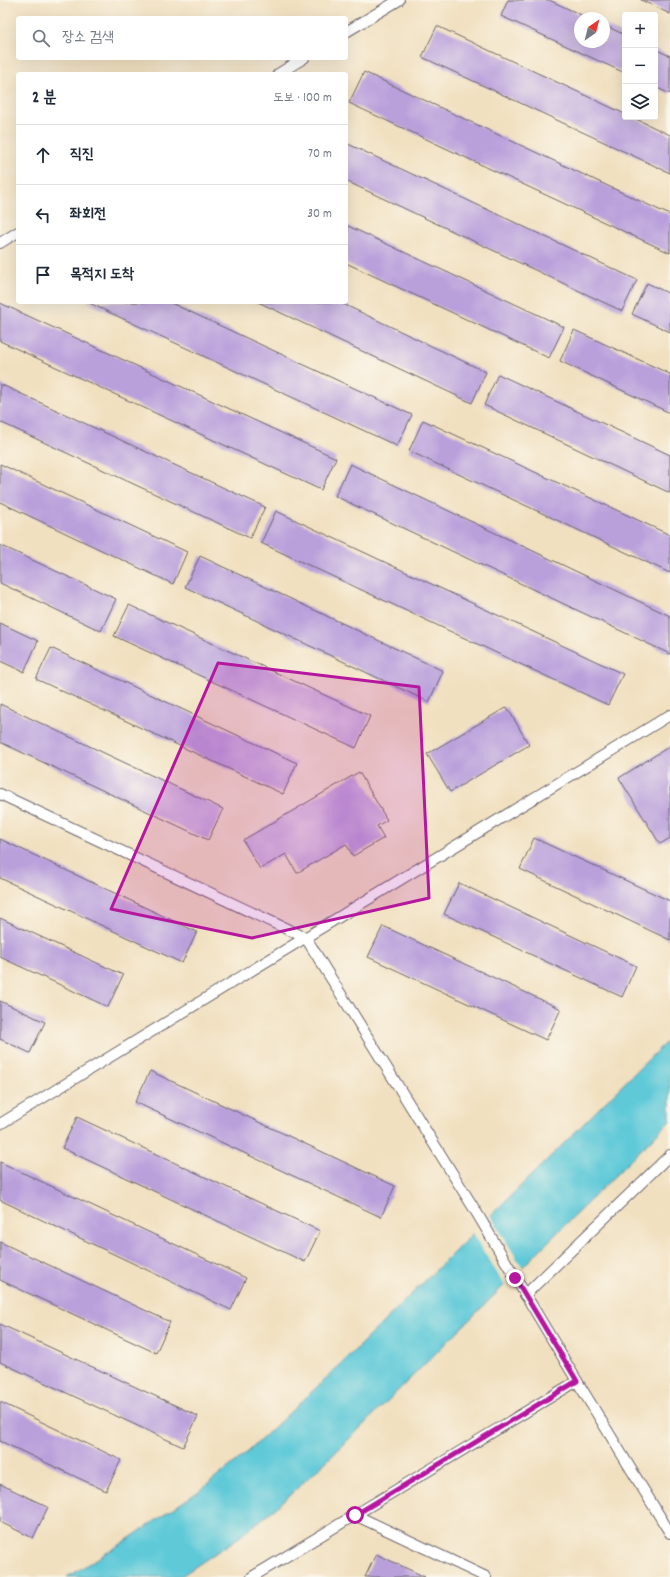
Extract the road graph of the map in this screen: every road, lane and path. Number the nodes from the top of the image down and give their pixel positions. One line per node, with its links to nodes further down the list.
1 (399, 0): 2 (lane)
2 (348, 31)
3 (301, 60): 4 (lane)
4 (281, 72)
5 (16, 233): 6 (lane)
6 (0, 243)
7 (670, 715): 9 (lane)
8 (0, 794): 9 (lane)
9 (306, 938): 10 (lane); 12 (lane)
10 (0, 1124)
11 (670, 1155): 12 (lane)
12 (525, 1295): 13 (lane)
13 (577, 1381): 14 (lane); 15 (lane)
14 (355, 1515): 16 (lane); 17 (lane)
15 (670, 1533)
16 (252, 1577)
17 (486, 1577)

